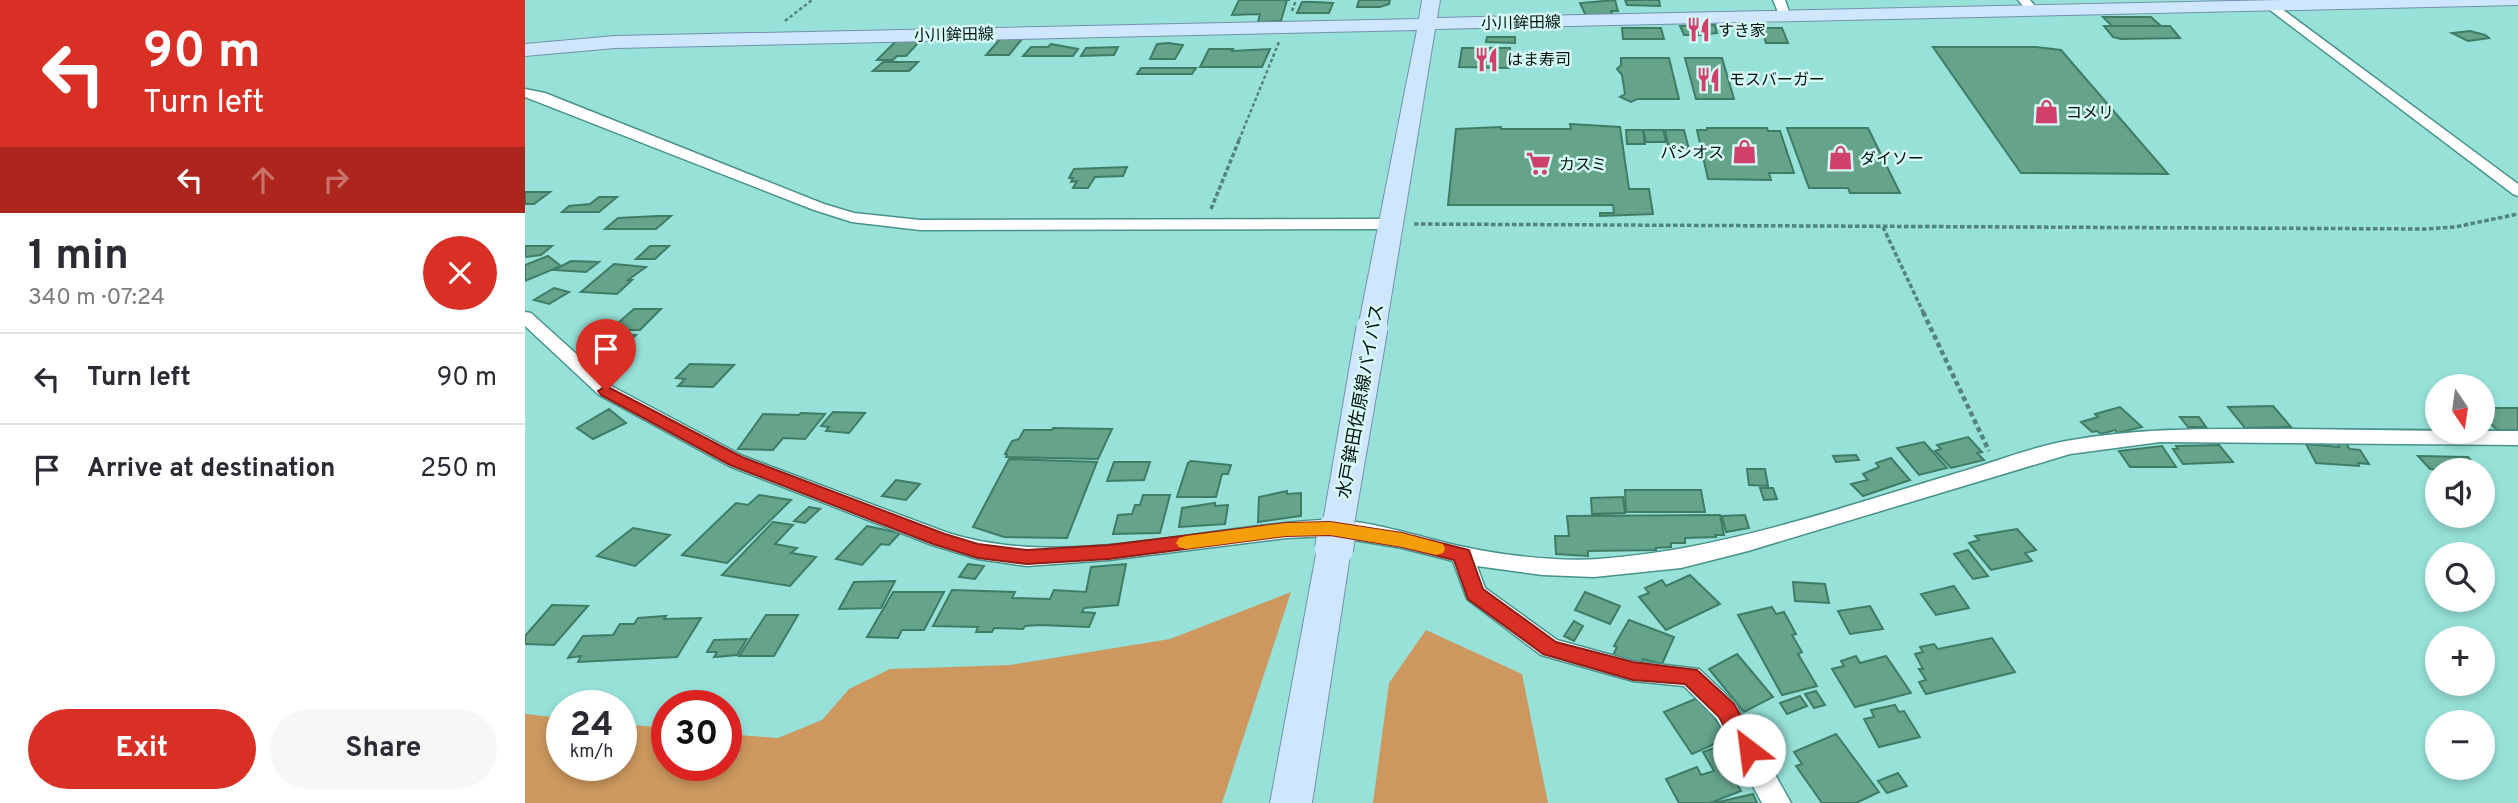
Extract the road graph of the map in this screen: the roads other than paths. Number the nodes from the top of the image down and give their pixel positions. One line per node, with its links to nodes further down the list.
1 (1431, 0): 6 (main road, 水戸鉾田佐原線バイパス)
2 (2518, 0): 4 (main road, 小川鉾田線)
3 (2028, 5): 4 (main road, 小川鉾田線); 5 (main road, 小川鉾田線)
4 (2270, 5): 9 (street)
5 (1782, 8): 6 (main road, 小川鉾田線)
6 (1426, 24): 7 (main road, 小川鉾田線); 10 (main road, 水戸鉾田佐原線バイパス)
7 (525, 50)
8 (525, 93): 10 (street)
9 (2518, 191)
10 (1391, 223): 14 (main road, 水戸鉾田佐原線バイパス, bridge)
11 (525, 317): 13 (street)
12 (2518, 438): 13 (street)
13 (1462, 555): 15 (street)
14 (1290, 803)
15 (1777, 803)

